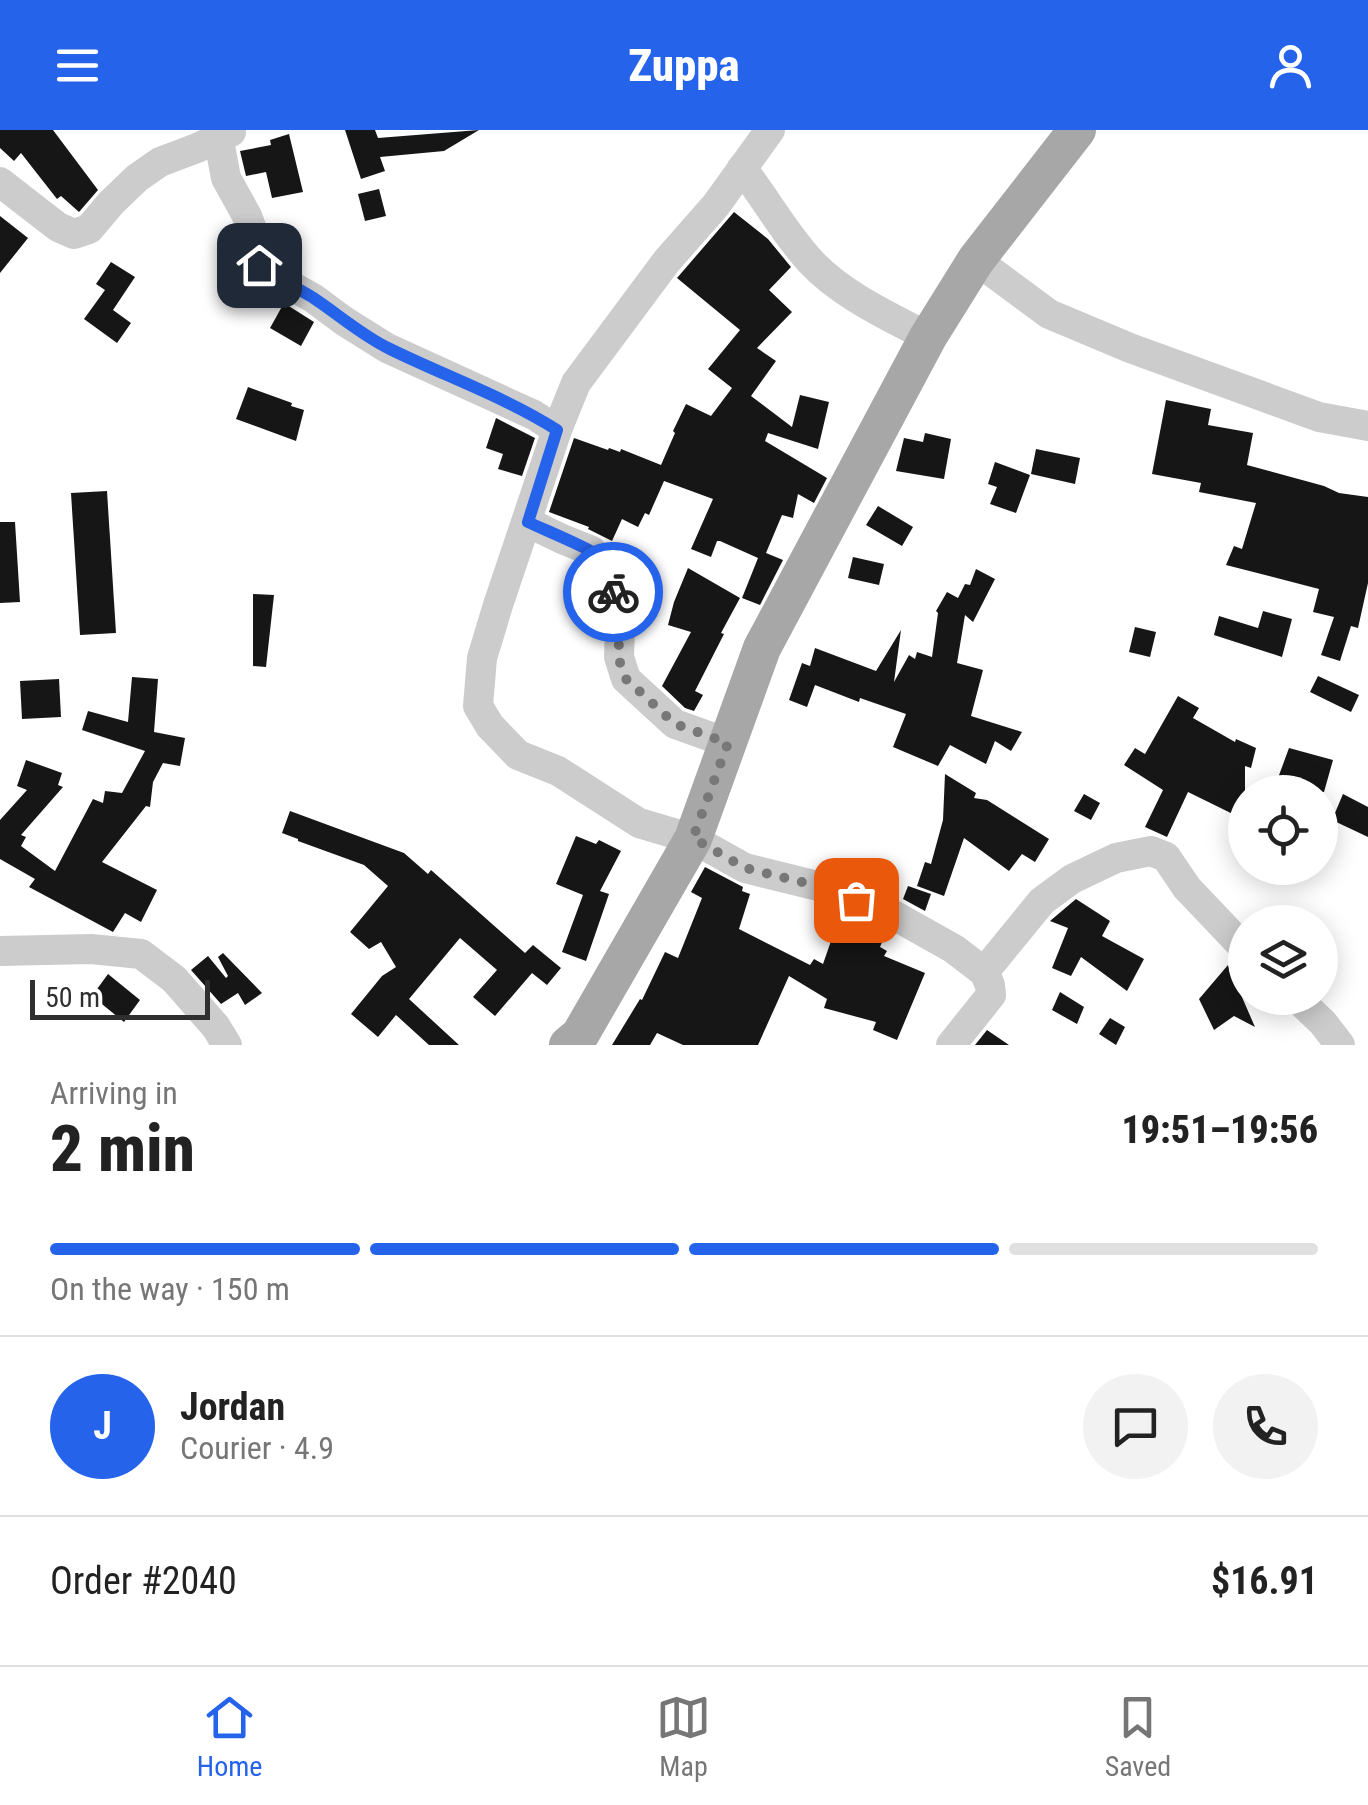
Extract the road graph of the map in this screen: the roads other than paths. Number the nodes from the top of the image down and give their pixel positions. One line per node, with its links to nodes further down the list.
1 (770, 130): 4 (street)
2 (1077, 130): 6 (main road)
3 (223, 133): 5 (street); 9 (street)
4 (742, 168): 7 (street); 9 (street)
5 (0, 182)
6 (976, 260): 7 (main road); 8 (street)
7 (928, 337): 11 (main road)
8 (1368, 426)
9 (557, 430): 10 (street)
10 (528, 522): 11 (street); 12 (street)
11 (728, 743): 12 (main road)
12 (693, 838): 15 (street); 18 (main road)
13 (1228, 931): 15 (street)
14 (0, 951): 17 (street)
15 (984, 972): 19 (street)
16 (1315, 1015): 20 (street)
17 (227, 1045)
18 (568, 1045)
19 (951, 1045)
20 (1340, 1045)

